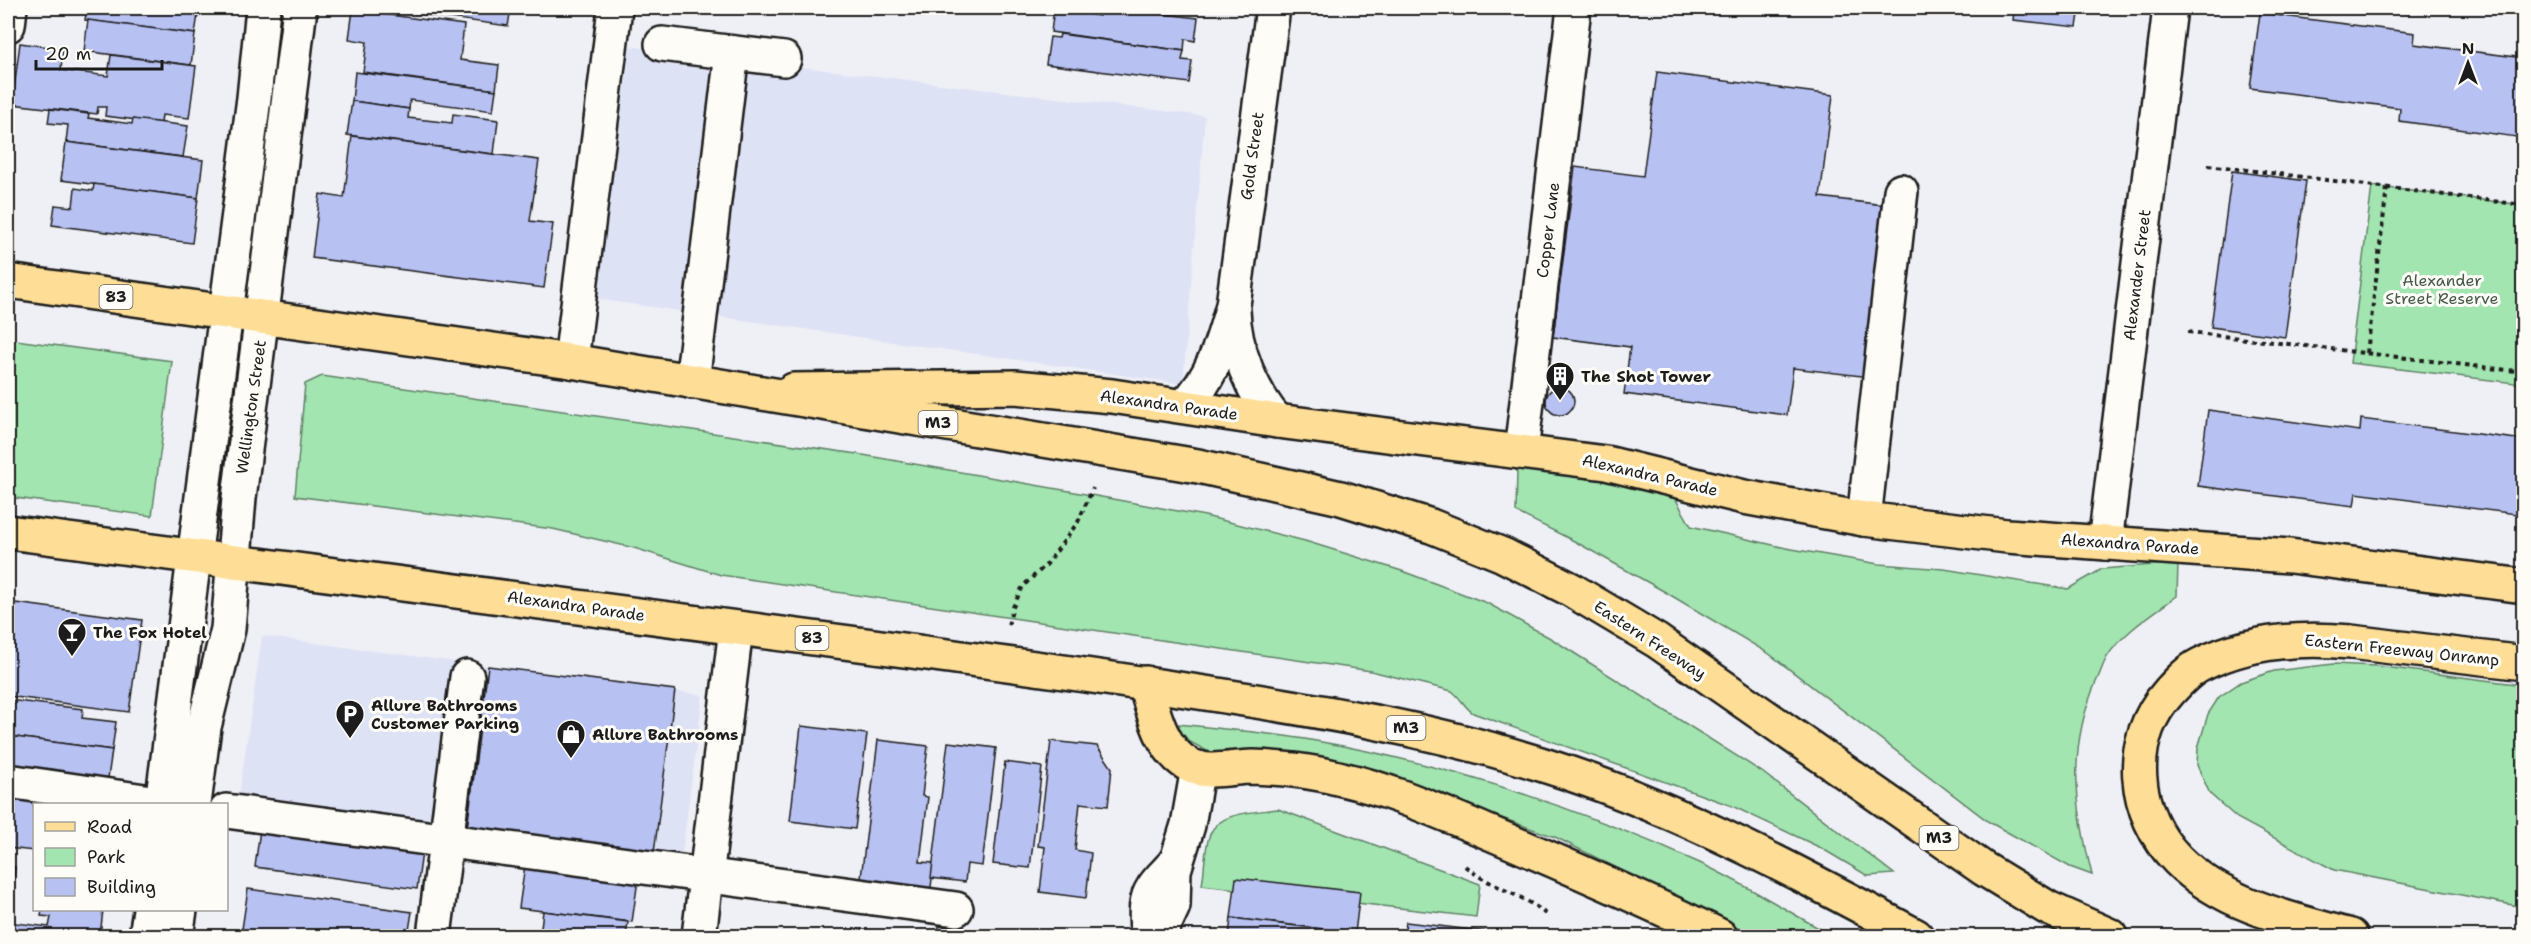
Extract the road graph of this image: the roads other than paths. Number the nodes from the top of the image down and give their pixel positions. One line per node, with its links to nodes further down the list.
1 (10, 8): 8 (street)
2 (263, 8): 15 (street)
3 (300, 8): 16 (street, Wellington Street)
4 (615, 8): 17 (street)
5 (1273, 8): 14 (street, Gold Street)
6 (1574, 8): 22 (street, Copper Lane)
7 (2170, 8): 26 (street, Alexander Street)
8 (8, 25)
9 (662, 44): 10 (street)
10 (732, 53): 11 (street); 18 (street)
11 (784, 59)
12 (1901, 191): 24 (street)
13 (8, 281): 15 (main road, Alexandra Parade / 83)
14 (1233, 305): 20 (street, Gold Street); 21 (street, Gold Street)
15 (225, 312): 16 (main road, Alexandra Parade / 83); 27 (street)
16 (263, 317): 17 (main road, Alexandra Parade / 83); 28 (street, Wellington Street)
17 (571, 361): 18 (main road, Alexandra Parade / 83)
18 (692, 382): 19 (main road, Alexandra Parade / 83)
19 (739, 391): 20 (main road, Alexandra Parade); 23 (main road, Alexandra Parade / M3)
20 (1184, 406): 21 (main road, Alexandra Parade)
21 (1277, 422): 22 (main road, Alexandra Parade)
22 (1521, 452): 24 (main road, Alexandra Parade)
23 (1138, 456): 54 (main road, Eastern Freeway / M3)
24 (1864, 519): 26 (main road, Alexandra Parade)
25 (8, 532): 27 (main road, Alexandra Parade / 83)
26 (2105, 543): 29 (main road, Alexandra Parade)
27 (195, 556): 28 (main road, Alexandra Parade / 83); 37 (street)
28 (233, 561): 30 (main road, Alexandra Parade / 83); 38 (street, Wellington Street)
29 (2523, 586)
30 (736, 628): 33 (main road, Alexandra Parade / 83); 42 (street)
31 (2523, 663): 55 (main road, Eastern Freeway Onramp)
32 (466, 677): 40 (street)
33 (1145, 683): 34 (main road); 53 (main road, Alexandra Parade / M3)
34 (1198, 768): 41 (street); 52 (main road)
35 (8, 781): 36 (street)
36 (156, 803)
37 (163, 803)
38 (194, 803)
39 (228, 811): 40 (street)
40 (446, 840): 42 (street); 48 (street)
41 (1176, 861): 50 (street); 51 (street)
42 (707, 876): 43 (street); 49 (street)
43 (956, 909)
44 (150, 911): 46 (street)
45 (180, 911): 47 (street)
46 (146, 936)
47 (176, 936)
48 (434, 936)
49 (699, 936)
50 (1147, 936)
51 (1160, 936)
52 (1720, 936)
53 (1916, 936)
54 (2111, 936)
55 (2351, 936)

